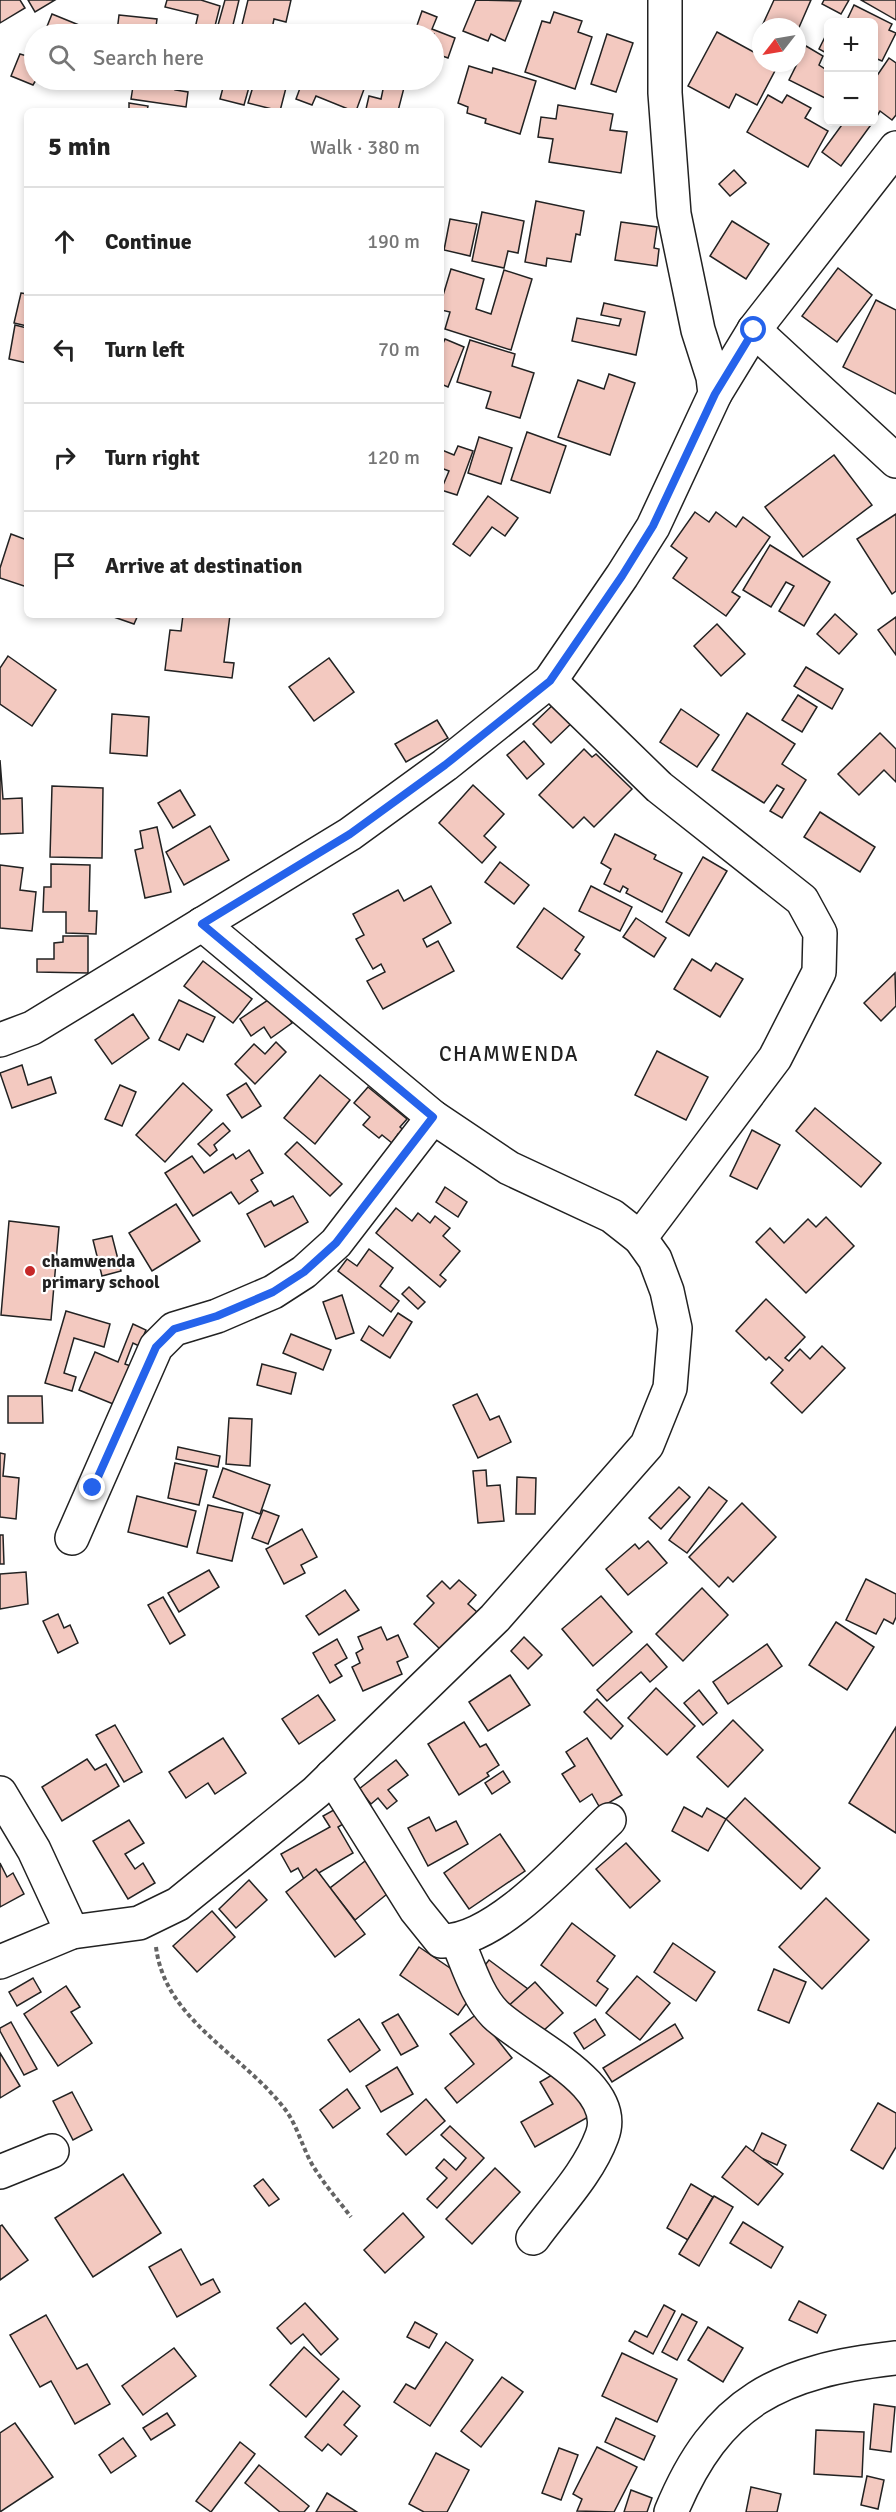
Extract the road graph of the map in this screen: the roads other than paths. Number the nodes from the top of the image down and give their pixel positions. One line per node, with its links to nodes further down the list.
1 (665, 0): 4 (street)
2 (896, 148): 3 (street)
3 (754, 330): 4 (street); 5 (street)
4 (714, 385): 6 (street)
5 (896, 460)
6 (550, 681): 7 (street); 10 (street)
7 (202, 924): 8 (street); 9 (street)
8 (0, 1040)
9 (433, 1117): 10 (street); 11 (street)
10 (640, 1238): 12 (street)
11 (72, 1538)
12 (332, 1776): 15 (street); 16 (street)
13 (0, 1793): 15 (street)
14 (609, 1820): 16 (street)
15 (72, 1932): 17 (street)
16 (458, 1942): 20 (street)
17 (0, 1962)
18 (52, 2151): 19 (street)
19 (0, 2172)
20 (533, 2238)
21 (896, 2358): 22 (street)
22 (671, 2512)

